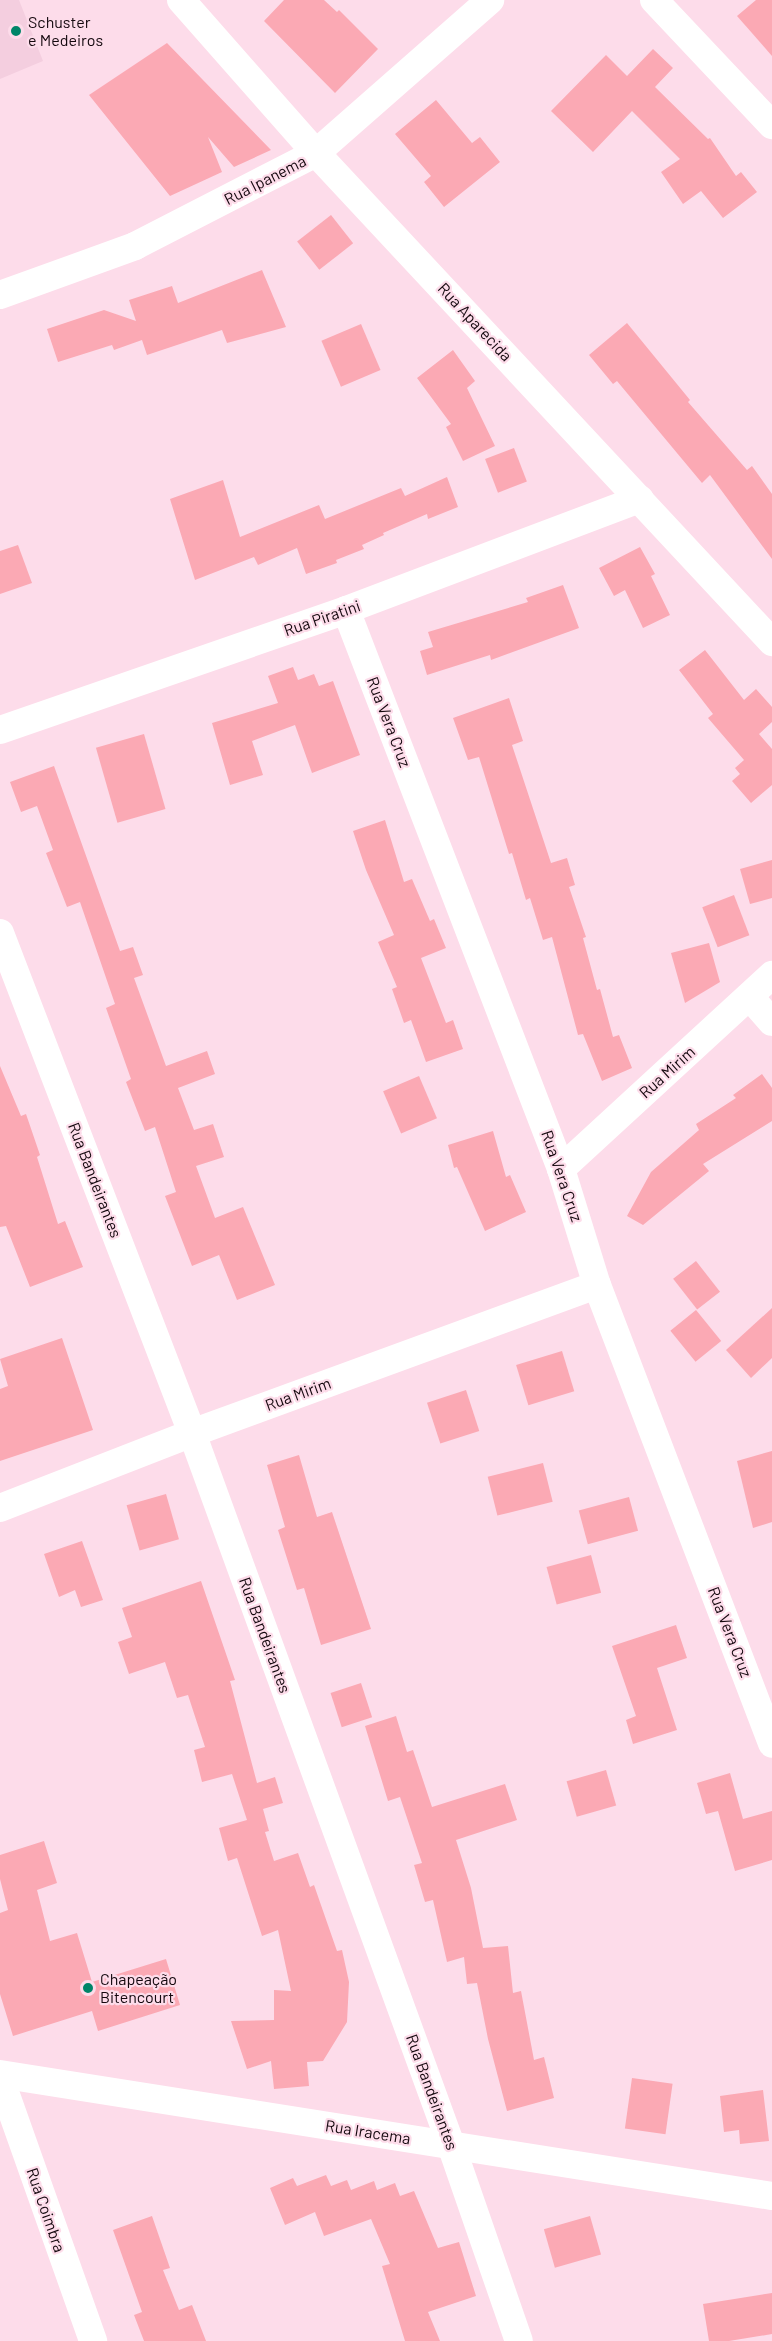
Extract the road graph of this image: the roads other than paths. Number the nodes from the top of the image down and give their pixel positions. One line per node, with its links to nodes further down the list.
1 (181, 0): 5 (street, Rua Aparecida)
2 (490, 0): 5 (street, Rua Ipanema)
3 (654, 0): 4 (street)
4 (772, 125)
5 (316, 153): 6 (street, Rua Ipanema); 7 (street, Rua Aparecida)
6 (0, 296)
7 (640, 499): 8 (street, Rua Piratini); 9 (street, Rua Aparecida)
8 (346, 610): 10 (street, Rua Piratini); 15 (street, Rua Vera Cruz)
9 (772, 642)
10 (0, 729)
11 (0, 933): 17 (street, Rua Bandeirantes)
12 (772, 975): 13 (street, Rua Mirim)
13 (750, 997): 14 (street); 15 (street, Rua Mirim)
14 (772, 1022)
15 (561, 1169): 16 (street, Rua Vera Cruz)
16 (597, 1285): 17 (street, Rua Mirim); 19 (street, Rua Vera Cruz)
17 (192, 1433): 18 (street, Rua Mirim); 21 (street, Rua Bandeirantes)
18 (0, 1508)
19 (772, 1744)
20 (0, 2076): 21 (street, Rua Iracema); 23 (street, Rua Coimbra)
21 (451, 2145): 22 (street, Rua Iracema); 24 (street, Rua Bandeirantes)
22 (772, 2196)
23 (93, 2341)
24 (519, 2341)

